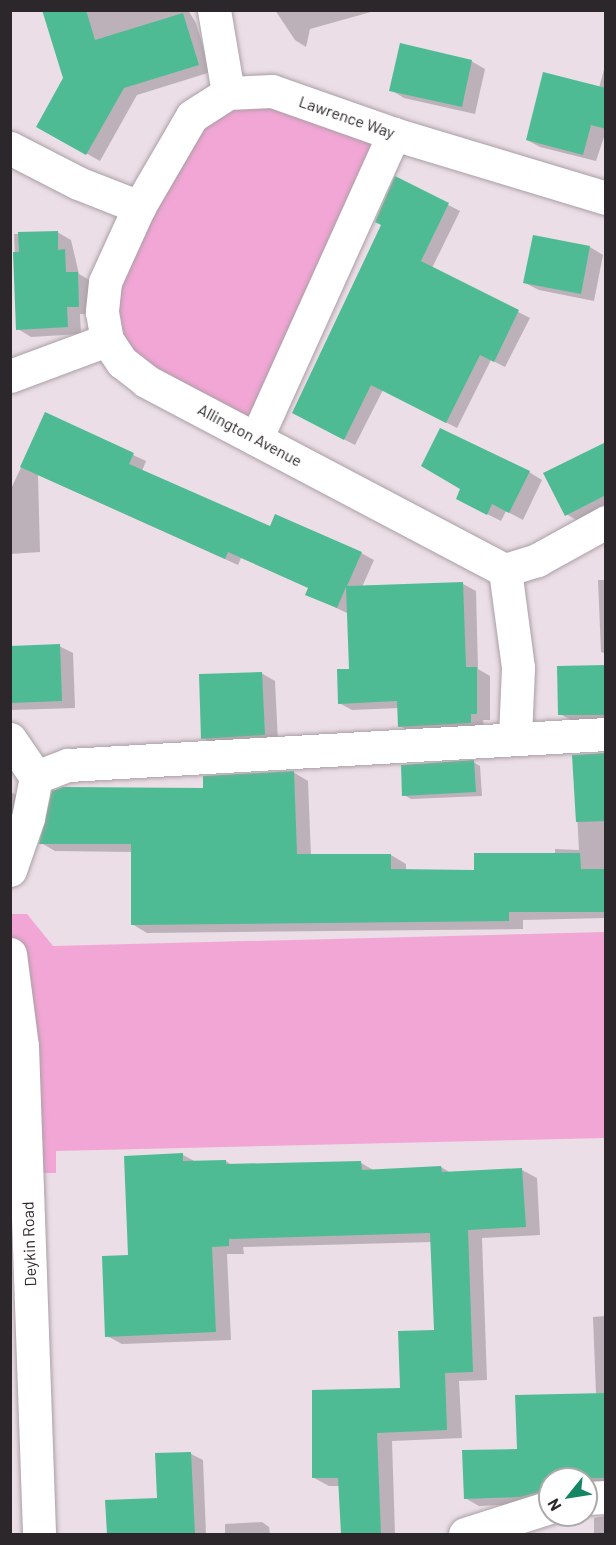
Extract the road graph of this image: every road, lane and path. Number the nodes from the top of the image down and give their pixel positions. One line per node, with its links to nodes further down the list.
1 (214, 10): 2 (street)
2 (228, 93): 3 (street, Lawrence Way); 6 (street, Lawrence Way)
3 (394, 134): 5 (street, Lawrence Way); 9 (street)
4 (10, 148): 6 (street)
5 (606, 198)
6 (139, 207): 7 (street, Allington Avenue)
7 (107, 340): 8 (street); 9 (street, Allington Avenue)
8 (10, 376)
9 (256, 439): 11 (street, Allington Avenue)
10 (606, 522): 11 (street)
11 (505, 570): 13 (street)
12 (606, 734): 13 (street)
13 (515, 737): 15 (street)
14 (10, 739): 15 (street)
15 (36, 777): 16 (street)
16 (10, 870)
17 (10, 954): 19 (street, Deykin Road)
18 (538, 1511): 20 (street)
19 (39, 1534)
20 (465, 1534)

